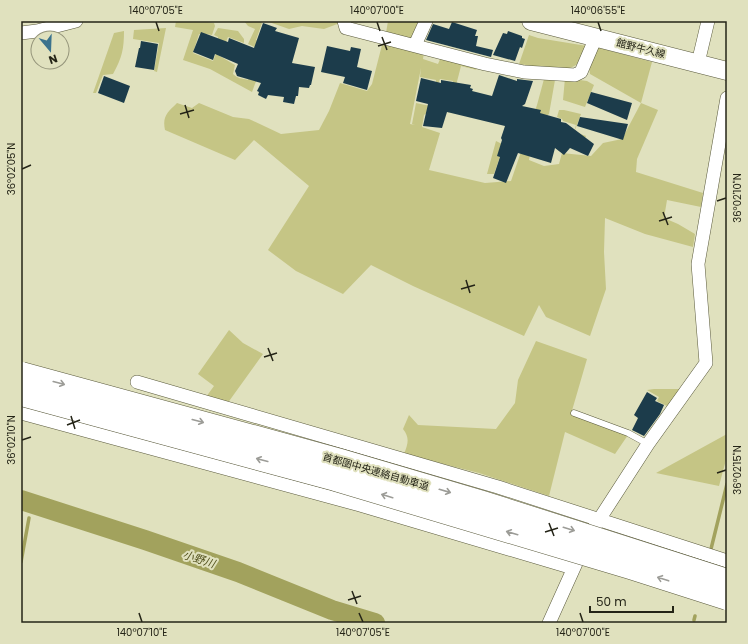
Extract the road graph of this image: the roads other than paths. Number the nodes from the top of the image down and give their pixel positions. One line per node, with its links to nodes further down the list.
1 (76, 21): 6 (street)
2 (344, 21): 8 (street)
3 (426, 21): 8 (street)
4 (531, 21): 7 (main road, 館野牛久線)
5 (708, 21): 9 (street)
6 (21, 33)
7 (595, 37): 8 (street); 9 (main road, 館野牛久線)
8 (415, 46)
9 (698, 63): 10 (main road, 館野牛久線)
10 (727, 71)
11 (727, 98): 18 (street)
12 (22, 372): 23 (highway, 首都圏中央連絡自動車道, one-way to 23, bridge)
13 (137, 382): 14 (street)
14 (174, 393): 19 (street); 20 (street)
15 (21, 395): 24 (highway, 首都圏中央連絡自動車道, one-way to 15, bridge)
16 (21, 413): 19 (street)
17 (574, 413): 18 (lane)
18 (648, 444): 20 (street)
19 (158, 450): 22 (street)
20 (598, 519): 21 (street); 22 (street)
21 (727, 561)
22 (573, 568): 25 (street)
23 (727, 580)
24 (727, 599)
25 (549, 623)

